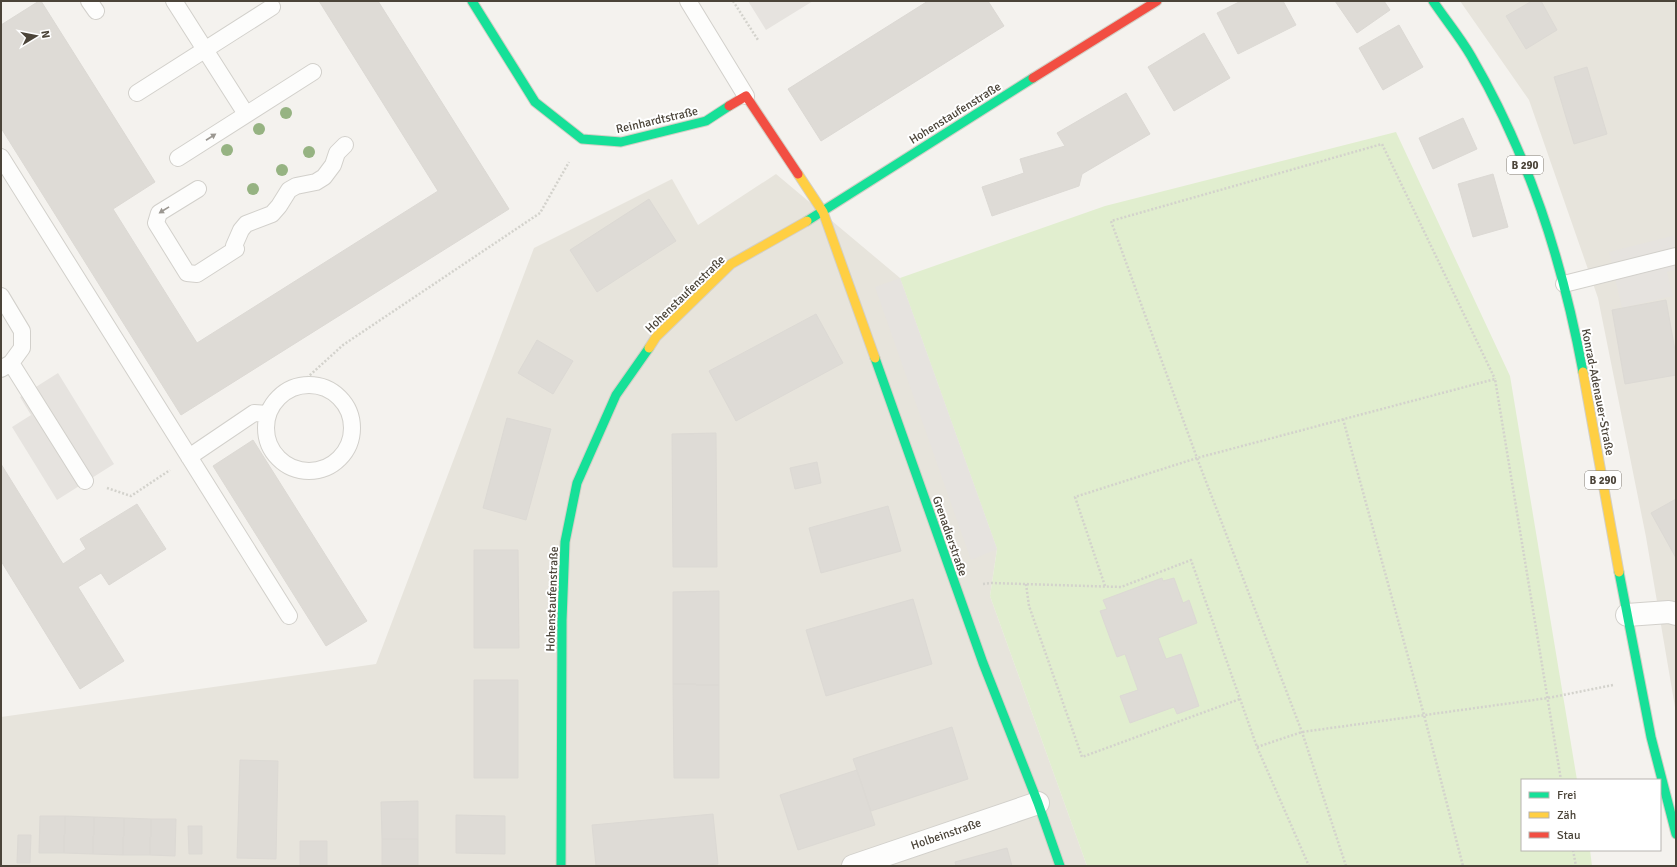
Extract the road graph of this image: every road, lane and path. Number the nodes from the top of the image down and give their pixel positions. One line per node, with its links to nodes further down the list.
1 (174, 1): 9 (lane)
2 (472, 1): 14 (street)
3 (688, 1): 12 (lane)
4 (733, 1): 8 (path)
5 (1157, 1): 19 (street, Hohenstaufenstraße)
6 (1433, 1): 21 (street, Konrad-Adenauer-Straße / B 290)
7 (272, 7): 9 (lane)
8 (758, 40)
9 (205, 50): 11 (lane); 13 (lane)
10 (313, 72): 13 (lane)
11 (137, 93)
12 (746, 96): 14 (street, Reinhardtstraße); 19 (street)
13 (246, 114): 17 (lane, one-way to 13)
14 (582, 139): 25 (path)
15 (345, 144): 18 (lane, one-way to 15)
16 (1, 157): 28 (lane)
17 (178, 158)
18 (198, 189)
19 (823, 212): 34 (street, Grenadierstraße); 48 (street, Hohenstaufenstraße)
20 (1676, 256): 21 (lane)
21 (1564, 284): 36 (street, Konrad-Adenauer-Straße / B 290)
22 (1, 296): 23 (lane)
23 (6, 366): 30 (lane)
24 (1495, 379): 27 (path); 29 (path); 39 (path)
25 (298, 386): 26 (lane); 26 (lane)
26 (268, 414): 28 (lane)
27 (1343, 419): 29 (path); 41 (path)
28 (189, 457): 31 (path); 37 (lane)
29 (1197, 458): 33 (path); 42 (path)
30 (85, 481)
31 (131, 496)
32 (1026, 584): 33 (path); 34 (path); 40 (path)
33 (1104, 586): 40 (path)
34 (956, 588): 45 (street, Grenadierstraße)
35 (1676, 614): 36 (street)
36 (1627, 615): 38 (street, Konrad-Adenauer-Straße / B 290)
37 (288, 616)
38 (1639, 679): 39 (path); 46 (street, Konrad-Adenauer-Straße / B 290)
39 (1548, 698): 41 (path); 44 (path)
40 (1240, 699): 43 (path)
41 (1424, 715): 42 (path); 53 (path)
42 (1302, 732): 43 (path); 52 (path)
43 (1257, 747): 51 (path)
44 (1561, 779)
45 (1038, 803): 49 (street, Holbeinstraße); 50 (street, Grenadierstraße)
46 (1676, 834)
47 (1573, 851): 54 (path)
48 (561, 866)
49 (853, 866)
50 (1060, 866)
51 (1309, 866)
52 (1346, 866)
53 (1462, 866)
54 (1576, 866)

